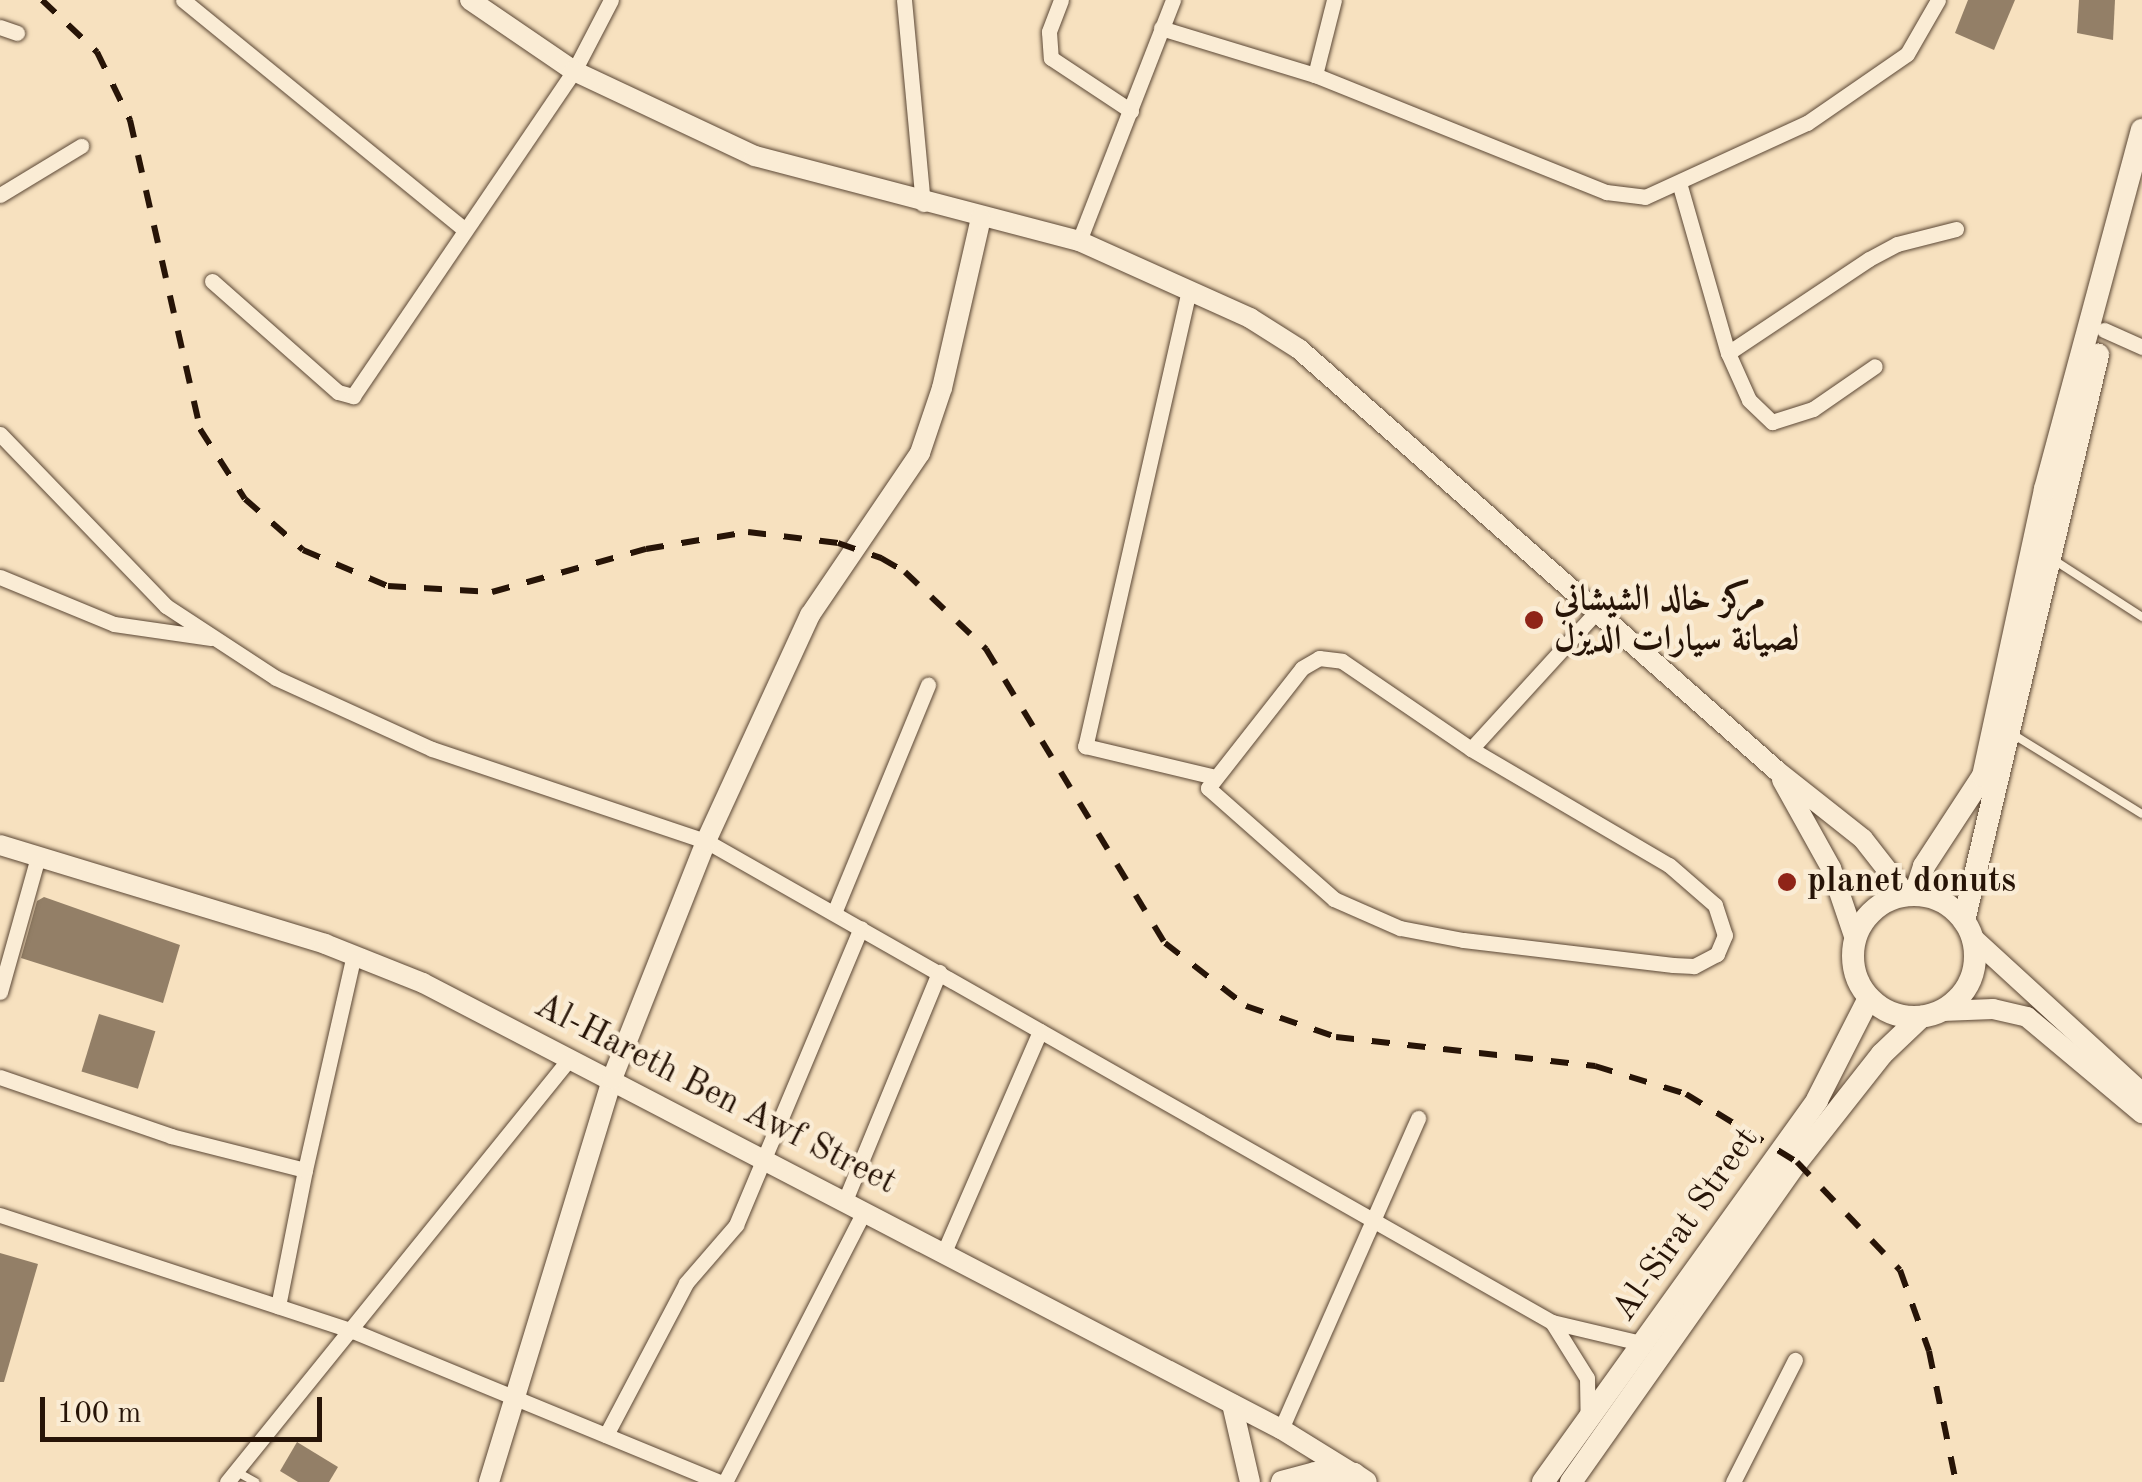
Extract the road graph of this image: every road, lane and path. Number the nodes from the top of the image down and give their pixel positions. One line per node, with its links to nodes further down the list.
1 (183, 0): 22 (street)
2 (470, 0): 12 (street)
3 (610, 0): 12 (street)
4 (904, 0): 20 (street)
5 (1061, 0): 14 (street)
6 (1173, 0): 10 (street)
7 (1334, 0): 13 (street)
8 (1938, 0): 17 (street)
9 (0, 27): 11 (street)
10 (1161, 28): 13 (street); 14 (street)
11 (17, 33)
12 (574, 70): 20 (street); 22 (street)
13 (1315, 76): 17 (street)
14 (1132, 111): 24 (street)
15 (2142, 130): 46 (main road)
16 (82, 146): 18 (street)
17 (1680, 186): 29 (street)
18 (0, 195)
19 (2142, 203): 27 (main road)
20 (923, 204): 21 (street)
21 (981, 218): 24 (street); 43 (street)
22 (463, 228): 25 (street)
23 (1956, 229): 29 (street)
24 (1080, 241): 26 (street)
25 (212, 281)
26 (1189, 290): 34 (street); 41 (street)
27 (2104, 330): 28 (street); 32 (main road)
28 (2142, 347)
29 (1728, 353): 30 (street)
30 (1875, 366)
31 (0, 434): 36 (street)
32 (2050, 558): 35 (lane); 38 (main road)
33 (0, 577): 36 (street)
34 (1599, 609): 39 (street); 40 (street)
35 (2142, 618)
36 (216, 639): 43 (street)
37 (928, 685): 47 (street)
38 (2013, 735): 42 (lane); 49 (main road)
39 (1471, 749): 41 (street); 41 (street)
40 (1776, 770): 46 (street); 50 (street)
41 (1212, 776)
42 (2142, 814)
43 (706, 841): 47 (street); 59 (street)
44 (0, 845): 45 (street, Al-Hareth Ben Awf Street)
45 (38, 857): 51 (street, Al-Hareth Ben Awf Street); 53 (street)
46 (1911, 894): 49 (main road); 50 (main road)
47 (834, 912): 48 (street)
48 (861, 928): 52 (street); 63 (street)
49 (1968, 929): 55 (main road); 60 (street)
50 (1854, 939): 54 (main road)
51 (354, 955): 57 (street, Al-Hareth Ben Awf Street); 64 (street)
52 (938, 972): 56 (street); 65 (street)
53 (0, 992)
54 (1869, 998): 55 (main road); 73 (main road, Al-Sirat Street)
55 (1932, 1014): 61 (street); 88 (main road, Al-Sirat Street)
56 (1040, 1032): 68 (street); 69 (street)
57 (570, 1058): 59 (street, Al-Hareth Ben Awf Street); 72 (street)
58 (0, 1077): 64 (street)
59 (612, 1079): 63 (street, Al-Hareth Ben Awf Street); 75 (street)
60 (2142, 1093)
61 (2142, 1113)
62 (1418, 1118): 68 (street)
63 (764, 1157): 65 (street, Al-Hareth Ben Awf Street); 79 (street)
64 (305, 1170): 70 (street)
65 (844, 1202): 66 (street, Al-Hareth Ben Awf Street)
66 (864, 1212): 69 (street, Al-Hareth Ben Awf Street); 84 (street)
67 (0, 1215): 70 (street)
68 (1369, 1220): 71 (street); 78 (street)
69 (944, 1252): 76 (street, Al-Hareth Ben Awf Street)
70 (278, 1306): 72 (street)
71 (1552, 1322): 73 (street); 77 (street)
72 (353, 1331): 75 (street); 80 (street)
73 (1645, 1344): 77 (main road, Al-Sirat Street)
74 (1795, 1360): 89 (street)
75 (514, 1398): 79 (street); 83 (street)
76 (1232, 1404): 78 (street, Al-Hareth Ben Awf Street); 85 (street)
77 (1588, 1420): 87 (main road, Al-Sirat Street)
78 (1280, 1429): 81 (street, Al-Hareth Ben Awf Street)
79 (606, 1434): 84 (street)
80 (232, 1476): 82 (lane)
81 (1360, 1478): 86 (main road)
82 (255, 1482)
83 (489, 1482)
84 (722, 1482)
85 (1250, 1482)
86 (1282, 1482)
87 (1543, 1482)
88 (1571, 1482)
89 (1734, 1482)

